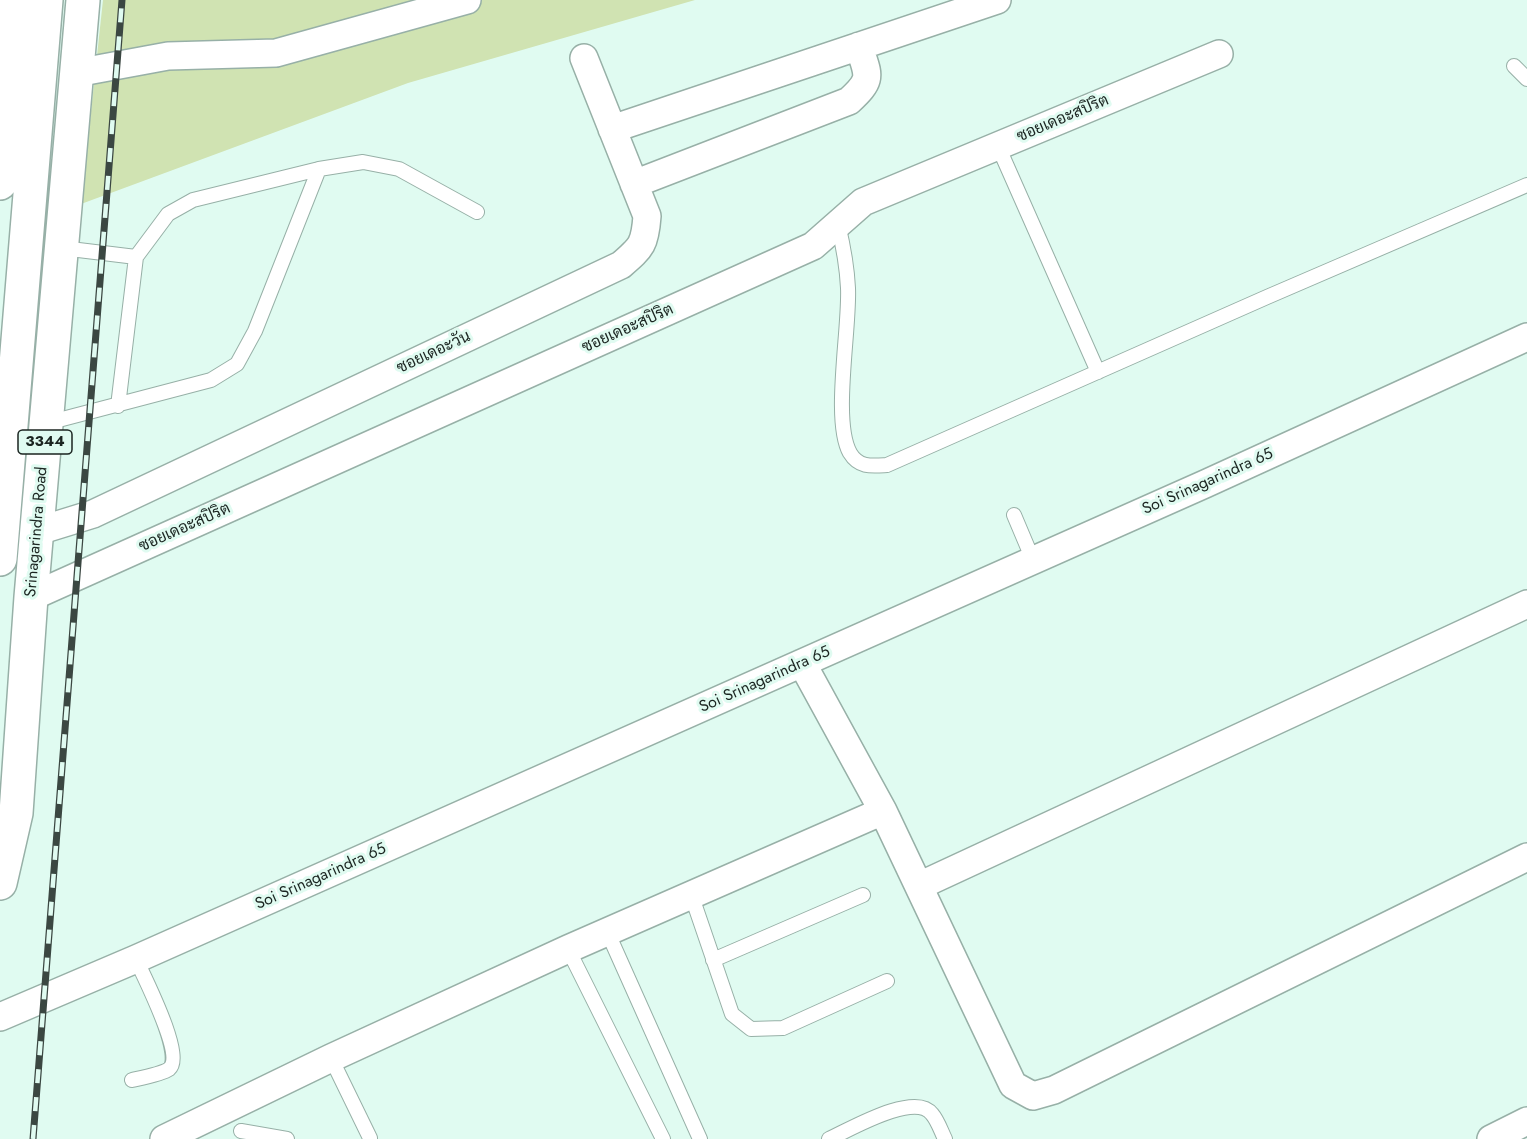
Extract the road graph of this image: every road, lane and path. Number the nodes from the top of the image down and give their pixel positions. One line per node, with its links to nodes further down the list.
1 (15, 0): 15 (main road)
2 (46, 0): 28 (main road, 3344)
3 (83, 0): 10 (main road, Srinagarindra Road / 3344)
4 (467, 0): 10 (street)
5 (997, 0): 6 (street)
6 (859, 46): 12 (street); 16 (street)
7 (1219, 54): 13 (street, ซอยเดอะสปิริต)
8 (584, 58): 12 (street, ซอยเดอะวัน)
9 (1514, 66): 11 (lane)
10 (76, 73): 20 (main road, Srinagarindra Road / 3344)
11 (1527, 79)
12 (612, 129): 16 (street, ซอยเดอะวัน)
13 (998, 146): 19 (street, ซอยเดอะสปิริต); 23 (lane)
14 (319, 169): 18 (lane); 21 (lane); 24 (lane)
15 (0, 183)
16 (634, 184): 27 (street, ซอยเดอะวัน)
17 (1527, 185): 23 (lane)
18 (477, 212)
19 (838, 224): 23 (lane); 30 (street, ซอยเดอะสปิริต)
20 (62, 248): 21 (lane); 25 (main road, Srinagarindra Road / 3344)
21 (136, 257): 24 (lane)
22 (1527, 337): 29 (street, Soi Srinagarindra 65)
23 (1098, 372)
24 (117, 406): 25 (lane)
25 (47, 423): 27 (main road, Srinagarindra Road / 3344)
26 (1014, 515): 29 (lane)
27 (38, 531): 30 (main road, Srinagarindra Road / 3344)
28 (0, 559)
29 (1033, 560): 32 (street, Soi Srinagarindra 65)
30 (31, 597): 35 (main road, Srinagarindra Road / 3344)
31 (1527, 604): 36 (street)
32 (802, 663): 33 (street); 41 (street, Soi Srinagarindra 65)
33 (883, 811): 36 (street); 37 (street)
34 (1527, 857): 36 (street)
35 (0, 883)
36 (919, 886)
37 (691, 894): 39 (street); 42 (lane)
38 (863, 895): 42 (lane)
39 (607, 931): 40 (street); 53 (lane)
40 (568, 949): 45 (street); 52 (lane)
41 (136, 959): 44 (street, Soi Srinagarindra 65); 46 (lane)
42 (713, 960): 43 (lane)
43 (887, 981)
44 (0, 1017)
45 (332, 1058): 48 (street); 49 (lane)
46 (132, 1080)
47 (1527, 1121): 56 (street)
48 (239, 1126): 50 (street); 51 (lane)
49 (370, 1138)
50 (164, 1139)
51 (287, 1139)
52 (663, 1139)
53 (700, 1139)
54 (829, 1139): 55 (lane)
55 (945, 1139)
56 (1491, 1139)

